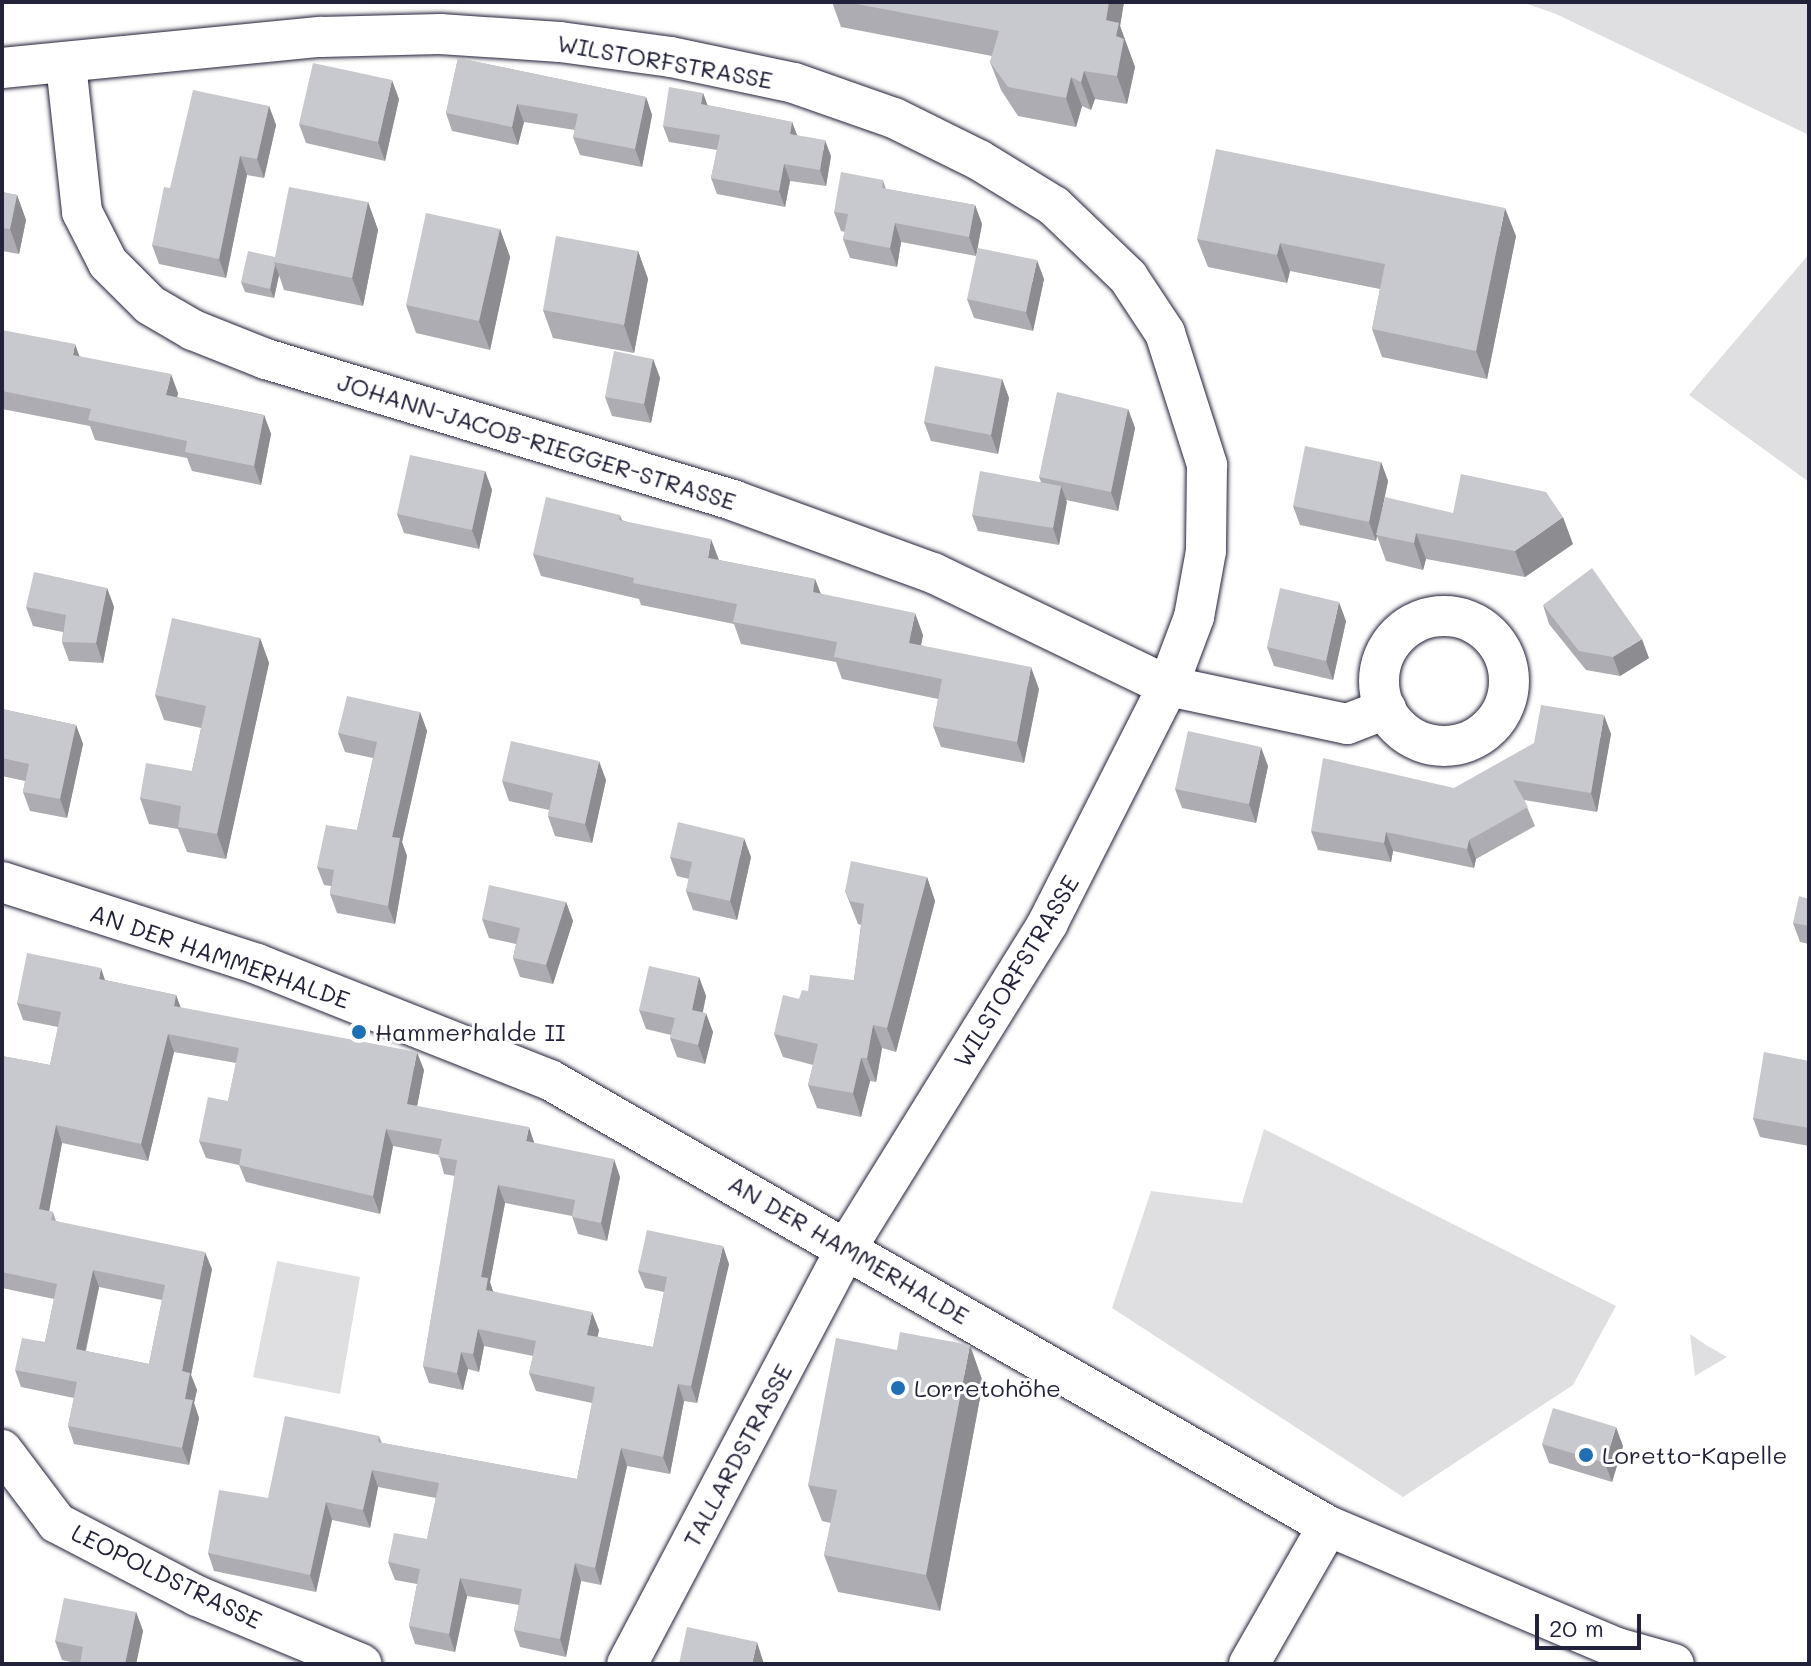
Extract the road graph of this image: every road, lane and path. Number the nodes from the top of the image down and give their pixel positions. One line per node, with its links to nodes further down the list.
1 (66, 64): 2 (street, WILSTORFSTRASSE); 3 (street, JOHANN-JACOB-RIEGGER-STRASSE); 3 (street, WILSTORFSTRASSE)
2 (2, 68)
3 (1168, 686): 4 (street); 6 (street, WILSTORFSTRASSE)
4 (1386, 709)
5 (4, 886): 6 (street, AN DER HAMMERHALDE)
6 (847, 1247): 8 (street, AN DER HAMMERHALDE); 10 (street, TALLARDSTRASSE)
7 (2, 1450): 9 (street, LEOPOLDSTRASSE)
8 (1328, 1526): 11 (street); 12 (street, AN DER HAMMERHALDE)
9 (361, 1664)
10 (627, 1664)
11 (1249, 1664)
12 (1674, 1664)

